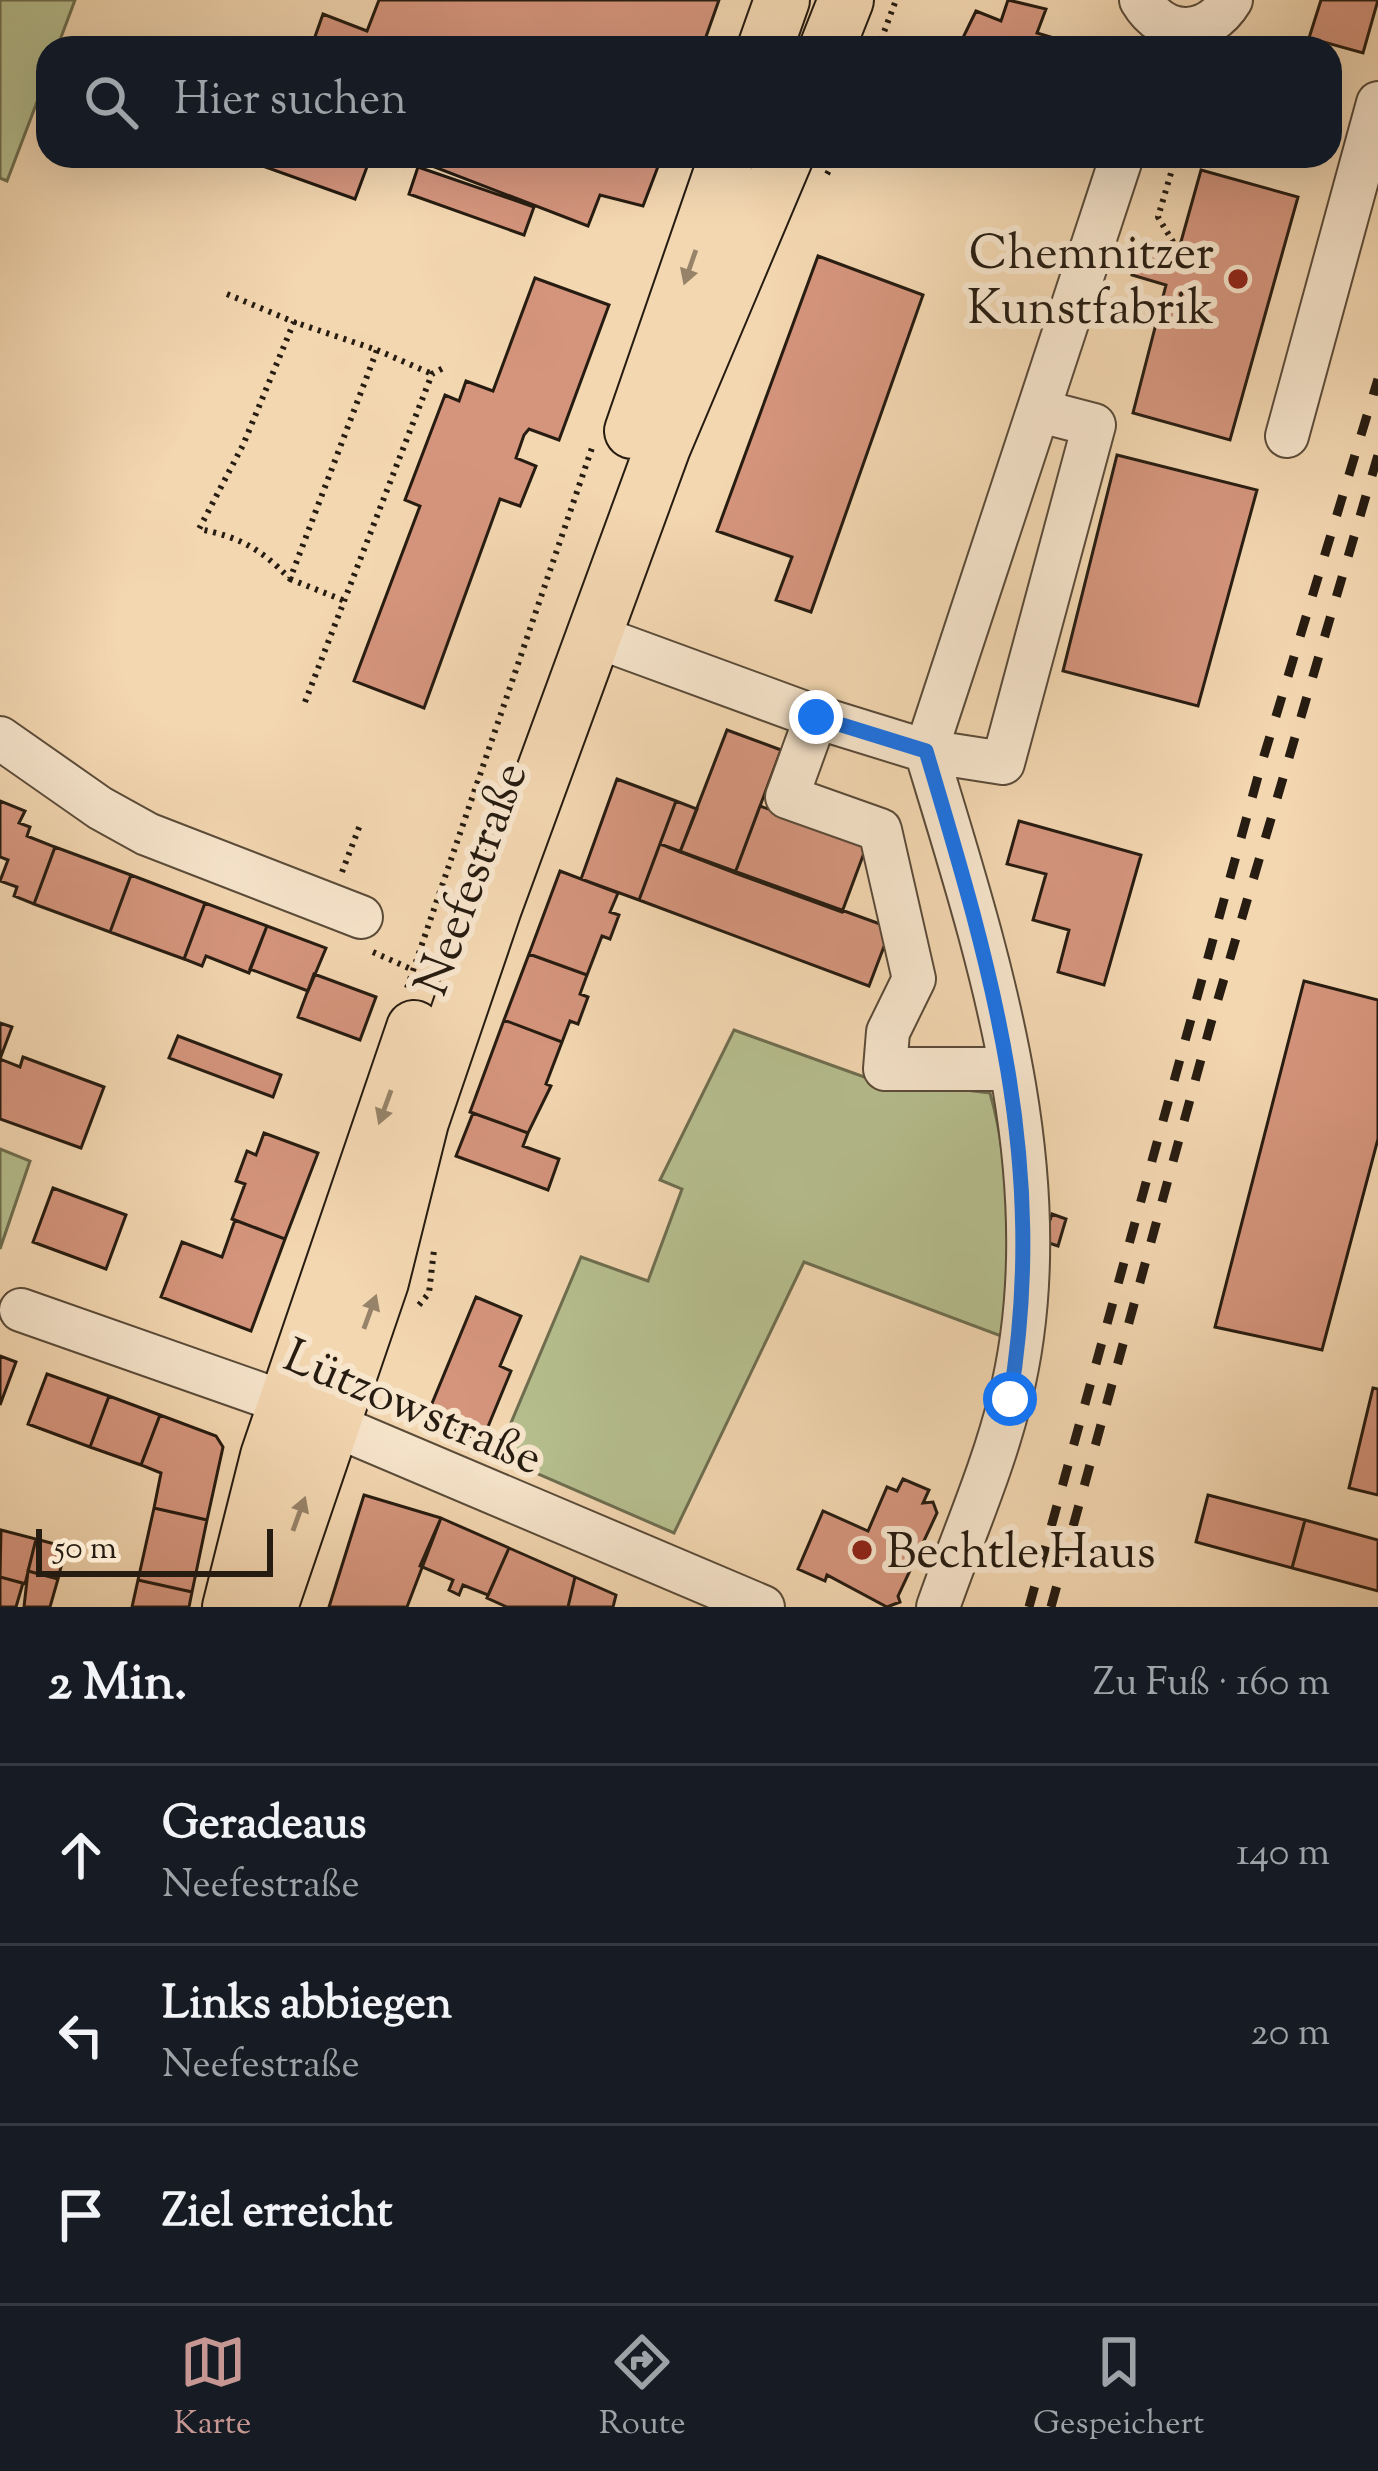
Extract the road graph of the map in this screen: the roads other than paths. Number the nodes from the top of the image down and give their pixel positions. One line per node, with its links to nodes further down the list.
1 (782, 0): 5 (main road)
2 (846, 0): 6 (main road)
3 (1231, 0): 4 (street)
4 (1155, 25)
5 (769, 36)
6 (832, 36)
7 (1378, 103): 12 (street)
8 (724, 168): 20 (main road, Neefestraße, one-way to 20)
9 (781, 168): 13 (main road, Neefestraße)
10 (1118, 168): 11 (street)
11 (1040, 410): 16 (street); 16 (street)
12 (1287, 436)
13 (595, 635): 14 (street); 20 (main road, Neefestraße, one-way to 13)
14 (816, 717): 16 (street); 18 (street)
15 (0, 738): 17 (street)
16 (926, 751): 18 (street)
17 (346, 911)
18 (1011, 1069): 24 (street)
19 (21, 1310): 20 (street, Lützowstraße)
20 (308, 1413): 21 (main road, Neefestraße); 22 (main road, Neefestraße, one-way to 20); 23 (street, Lützowstraße)
21 (230, 1607)
22 (270, 1607)
23 (763, 1607)
24 (938, 1607)

